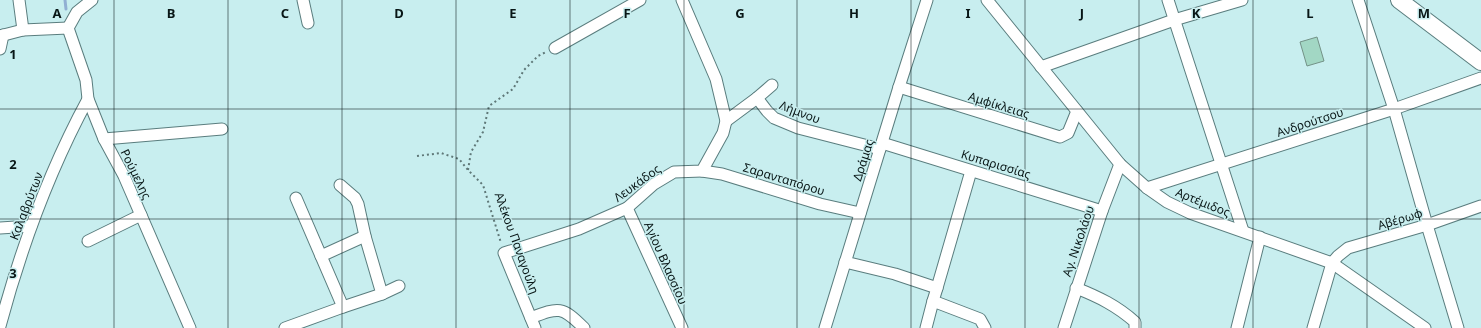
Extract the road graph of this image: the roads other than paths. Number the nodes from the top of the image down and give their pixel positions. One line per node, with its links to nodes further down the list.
1 (19, 0): 15 (street)
2 (92, 0): 14 (street)
3 (303, 0): 13 (street)
4 (640, 0): 17 (street)
5 (682, 0): 28 (street)
6 (927, 0): 23 (street, Δράμας)
7 (987, 0): 20 (street, Αρτέμιδος)
8 (1168, 0): 12 (street)
9 (1242, 0): 12 (street)
10 (1358, 0): 26 (street)
11 (1399, 0): 19 (main road)
12 (1174, 20): 20 (street); 33 (street)
13 (308, 23)
14 (68, 28): 15 (street); 25 (street, Ρούμελης)
15 (22, 30): 16 (street)
16 (1, 35): 18 (street)
17 (555, 48)
18 (0, 49)
19 (1481, 62)
20 (1041, 67): 27 (street, Αρτέμιδος)
21 (1481, 78): 26 (street, Ανδρούτσου)
22 (772, 85): 24 (street)
23 (899, 87): 27 (street, Αμφίκλειας); 31 (street, Δράμας)
24 (757, 98): 28 (street); 31 (street, Λήμνου)
25 (88, 99): 30 (street, Ρούμελης); 45 (street, Καλαβρύτων)
26 (1394, 109): 33 (street, Ανδρούτσου); 44 (street)
27 (1077, 111): 32 (street, Αρτέμιδος)
28 (726, 121): 35 (street)
29 (222, 129): 30 (street)
30 (104, 139): 43 (street, Ρούμελης)
31 (881, 146): 34 (street, Κυπαρισσίας); 42 (street, Δράμας)
32 (1120, 164): 37 (street, Αρτέμιδος); 41 (street, Αγ. Νικολάου)
33 (1222, 164): 37 (street, Ανδρούτσου); 47 (street)
34 (972, 170): 41 (street, Κυπαρισσίας); 56 (street)
35 (702, 171): 40 (street, Λευκάδος); 42 (street, Σαρανταπόρου)
36 (340, 184): 48 (street)
37 (1147, 188): 47 (street, Αρτέμιδος)
38 (296, 198): 52 (street)
39 (1481, 206): 44 (street, Αβέρωφ)
40 (628, 208): 51 (street, Λευκάδος); 66 (street, Αγίου Βλασσίου)
41 (1102, 210): 57 (street, Αγ. Νικολάου)
42 (860, 213): 53 (street, Δράμας)
43 (141, 215): 50 (street); 63 (street, Ρούμελης)
44 (1427, 225): 54 (street, Αβέρωφ); 75 (street)
45 (31, 226): 46 (street); 62 (street, Καλαβρύτων)
46 (0, 228)
47 (1243, 232): 49 (street, Αρτέμιδος)
48 (365, 236): 52 (street); 58 (street)
49 (1260, 238): 54 (street, Αρτέμιδος); 72 (street)
50 (88, 241)
51 (504, 253): 61 (street, Αλέκου Παναγούλη)
52 (321, 256): 60 (street)
53 (845, 262): 56 (street); 67 (street, Δράμας)
54 (1332, 263): 73 (street); 74 (street, Αρτέμιδος)
55 (399, 286): 58 (street)
56 (937, 288): 59 (street)
57 (1076, 288): 70 (street, Αγ. Νικολάου); 71 (street)
58 (382, 294): 60 (street)
59 (933, 301): 68 (street); 69 (street)
60 (342, 307): 64 (street)
61 (533, 323): 65 (street)
62 (0, 326)
63 (190, 328)
64 (285, 328)
65 (584, 328)
66 (682, 328)
67 (825, 328)
68 (926, 328)
69 (985, 328)
70 (1064, 328)
71 (1135, 328)
72 (1237, 328)
73 (1313, 328)
74 (1425, 328)
75 (1458, 328)

